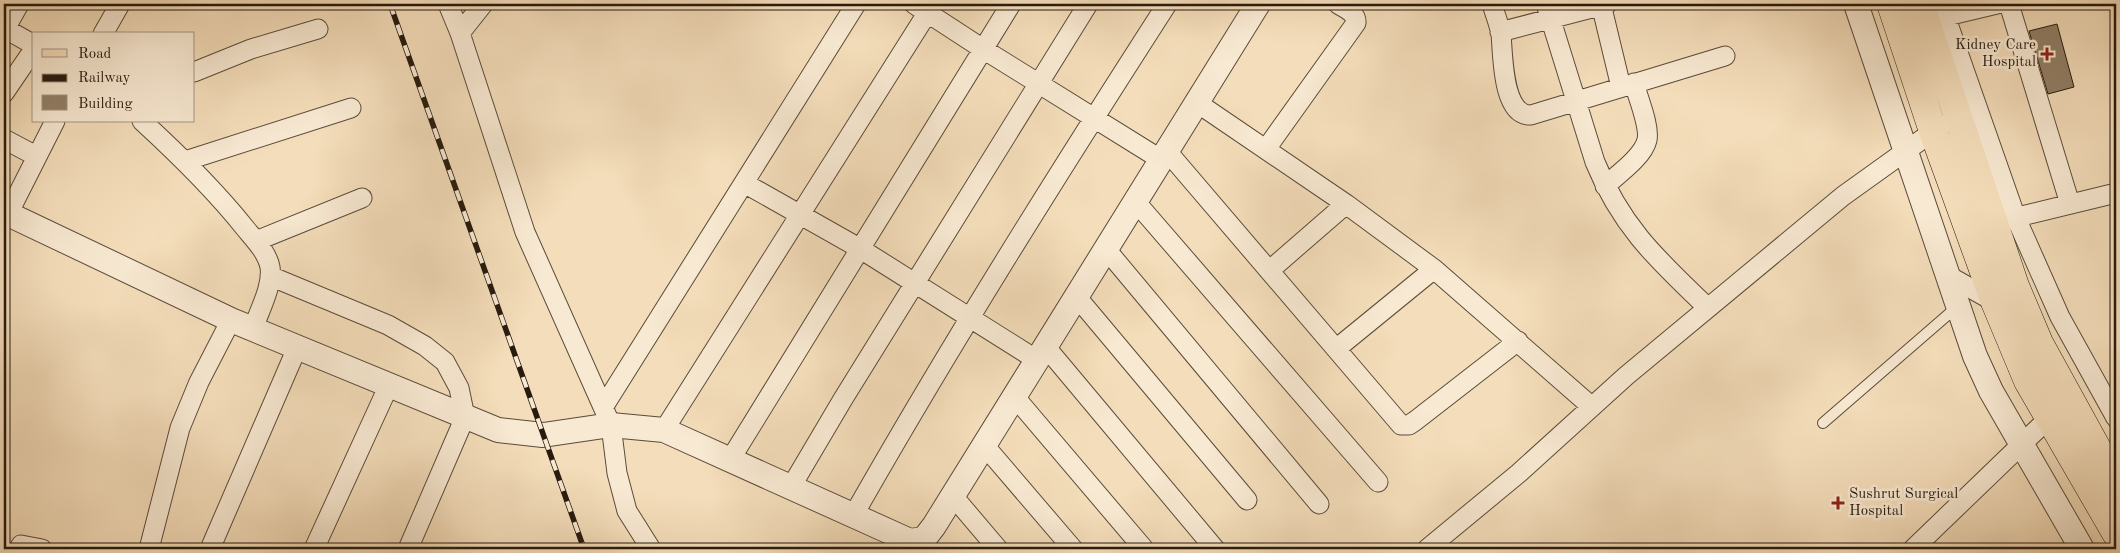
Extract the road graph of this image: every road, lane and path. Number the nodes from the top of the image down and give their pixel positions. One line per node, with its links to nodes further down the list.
1 (19, 4): 20 (street)
2 (120, 4): 22 (street)
3 (448, 4): 24 (street)
4 (483, 4): 24 (street)
5 (856, 4): 47 (street)
6 (1011, 4): 26 (street)
7 (1088, 4): 30 (street)
8 (1167, 4): 37 (street)
9 (1258, 4): 34 (street)
10 (1338, 4): 42 (street)
11 (1492, 4): 23 (street)
12 (1603, 4): 19 (street); 31 (street)
13 (1856, 4): 43 (street)
14 (1891, 4): 40 (main road)
15 (1997, 4): 18 (street)
16 (2009, 4): 53 (street)
17 (925, 7): 26 (street); 55 (street)
18 (1933, 11): 36 (main road); 56 (street)
19 (1549, 12): 23 (street); 33 (street)
20 (4, 28): 25 (street)
21 (318, 28): 29 (street)
22 (104, 32)
23 (1500, 32): 33 (street)
24 (460, 33): 80 (street)
25 (32, 44)
26 (983, 49): 30 (street); 58 (street)
27 (32, 52): 32 (street)
28 (1725, 56): 31 (street)
29 (195, 72)
30 (1038, 82): 37 (street); 64 (street)
31 (1628, 85): 33 (street); 48 (street)
32 (4, 92)
33 (1576, 100): 48 (street)
34 (1196, 102): 42 (street); 44 (street)
35 (351, 108): 46 (street)
36 (1957, 114): 40 (street); 56 (main road)
37 (1094, 118): 44 (street); 69 (street)
38 (54, 122): 45 (street)
39 (143, 122): 46 (street)
40 (1933, 131): 43 (street); 66 (main road)
41 (4, 139): 45 (street)
42 (1266, 149): 52 (street)
43 (1906, 151): 62 (street); 68 (street)
44 (1163, 154): 51 (street); 61 (street)
45 (36, 156): 54 (street)
46 (185, 161): 57 (street)
47 (744, 183): 55 (street); 80 (street)
48 (1605, 186): 68 (street)
49 (2116, 193): 53 (street)
50 (362, 198): 57 (street)
51 (1135, 201): 59 (street); 89 (street)
52 (1346, 204): 60 (street); 61 (street)
53 (2070, 204): 56 (street)
54 (6, 213): 70 (street)
55 (799, 213): 58 (street); 85 (street)
56 (2005, 220): 78 (main road); 81 (street)
57 (256, 241): 63 (street)
58 (860, 248): 64 (street); 88 (street)
59 (1105, 248): 65 (street); 94 (street)
60 (1434, 269): 72 (street); 74 (street)
61 (1270, 270): 74 (street)
62 (1947, 275): 66 (street); 67 (street)
63 (270, 276): 71 (street); 82 (street)
64 (914, 284): 69 (street); 91 (street)
65 (1076, 296): 75 (street); 93 (street)
66 (1995, 302): 83 (main road)
67 (1958, 305): 84 (lane); 86 (street)
68 (1708, 308): 79 (street)
69 (970, 319): 75 (street); 95 (street)
70 (231, 320): 71 (street); 100 (street)
71 (253, 329): 73 (street)
72 (1518, 340): 74 (street); 79 (street)
73 (297, 348): 76 (street); 101 (street)
74 (1336, 349)
75 (1041, 353): 77 (street); 108 (street)
76 (389, 385): 82 (street); 102 (street)
77 (1014, 396): 87 (street); 107 (street)
78 (2072, 403): 83 (street); 90 (main road)
79 (1592, 407): 109 (street)
80 (608, 416): 82 (street); 85 (street); 104 (street)
81 (2116, 416)
82 (465, 417): 103 (street)
83 (2049, 418): 86 (street); 96 (main road)
84 (1822, 423)
85 (664, 430): 88 (street)
86 (2021, 444): 110 (street); 111 (street)
87 (984, 445): 92 (street); 106 (street)
88 (730, 460): 91 (street)
89 (1378, 482)
90 (2116, 483)
91 (791, 487): 95 (street)
92 (953, 496): 97 (street); 105 (street)
93 (1247, 500)
94 (1319, 504)
95 (853, 516): 97 (street)
96 (2116, 533)
97 (927, 544)
98 (19, 549): 99 (street)
99 (42, 549)
100 (149, 549)
101 (210, 549)
102 (314, 549)
103 (408, 549)
104 (651, 549)
105 (998, 549)
106 (1073, 549)
107 (1144, 549)
108 (1216, 549)
109 (1427, 549)
110 (1913, 549)
111 (2082, 549)

